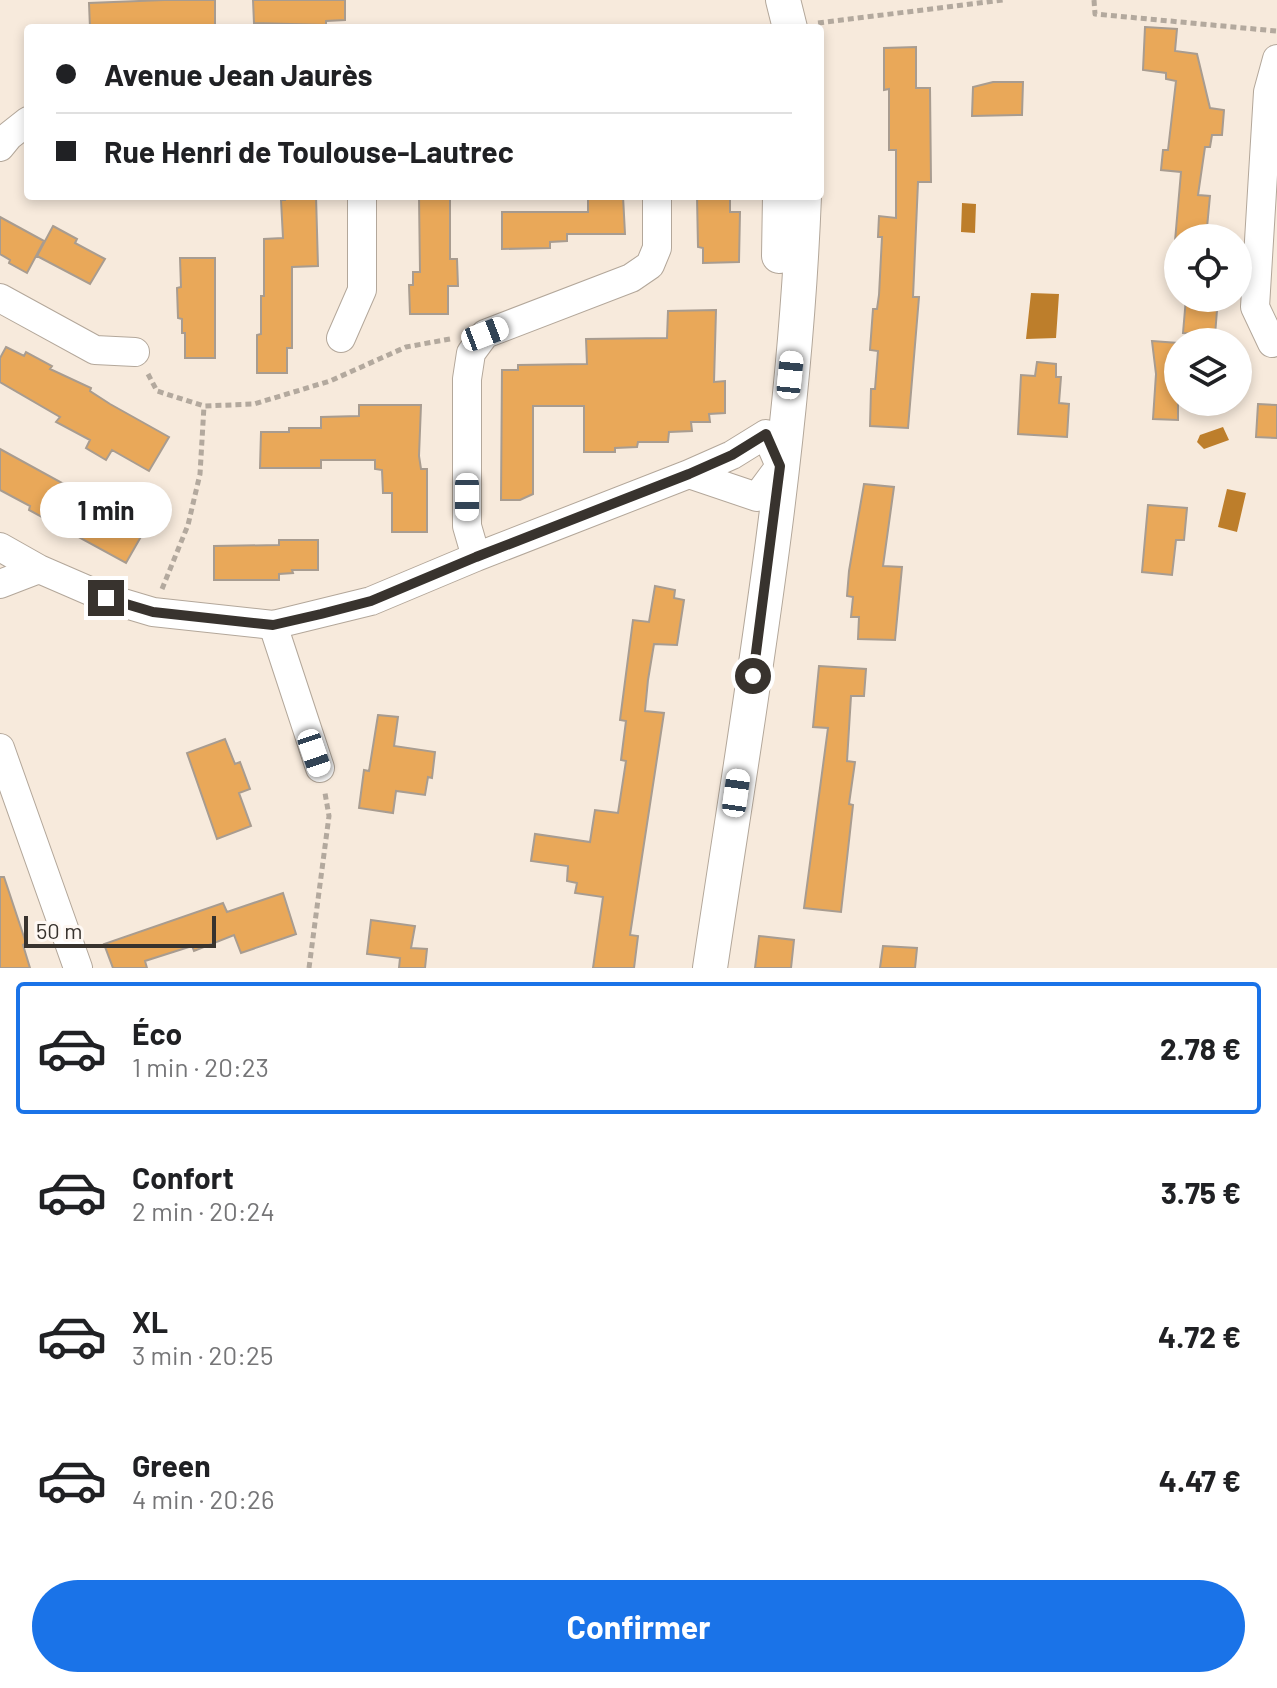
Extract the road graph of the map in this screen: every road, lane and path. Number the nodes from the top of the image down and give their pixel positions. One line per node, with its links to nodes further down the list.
1 (1003, 0): 3 (path)
2 (1094, 0): 4 (path)
3 (791, 16)
4 (1277, 31)
5 (1277, 59): 15 (street)
6 (24, 125): 7 (street)
7 (0, 147)
8 (362, 200): 14 (street)
9 (657, 200): 13 (street)
10 (780, 200): 18 (main road)
11 (804, 200): 19 (main road)
12 (0, 298): 16 (street)
13 (485, 334): 17 (path); 23 (street)
14 (341, 338)
15 (1272, 343)
16 (135, 352): 17 (path)
17 (204, 406): 26 (path)
18 (766, 434): 19 (street); 20 (street); 21 (main road)
19 (780, 466): 21 (street); 34 (main road)
20 (689, 474): 21 (street); 23 (street)
21 (757, 497): 33 (main road)
22 (0, 547): 24 (street)
23 (476, 557): 27 (street)
24 (39, 569): 25 (street); 26 (street)
25 (0, 584)
26 (153, 612): 27 (street)
27 (273, 625): 29 (street)
28 (0, 748): 30 (street)
29 (320, 768): 32 (path)
30 (6, 785): 31 (street)
31 (78, 968)
32 (309, 968)
33 (691, 968)
34 (710, 968)

